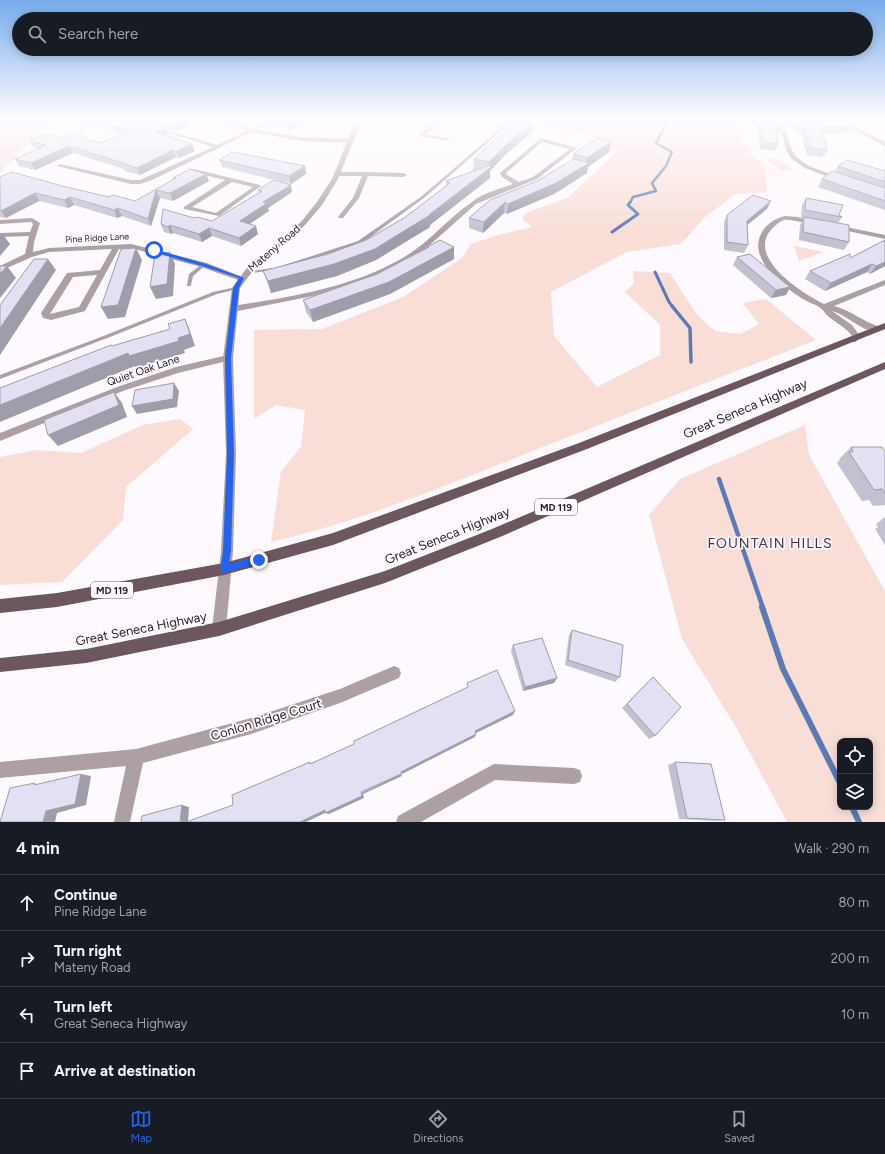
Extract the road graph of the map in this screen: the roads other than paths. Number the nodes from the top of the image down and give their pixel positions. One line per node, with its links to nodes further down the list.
1 (194, 158): 8 (street)
2 (343, 158): 9 (street, Mateny Road)
3 (468, 158): 25 (lane)
4 (520, 158): 14 (street)
5 (561, 158): 14 (street)
6 (795, 158): 13 (street)
7 (60, 166): 8 (street)
8 (176, 167): 12 (street)
9 (338, 174): 10 (street); 25 (street, Mateny Road)
10 (366, 174): 11 (street); 15 (street)
11 (404, 175)
12 (230, 180): 12 (street)
13 (847, 182)
14 (519, 185): 30 (street)
15 (340, 218)
16 (0, 222): 17 (street)
17 (33, 234): 18 (street); 21 (street)
18 (0, 235)
19 (885, 237): 29 (street)
20 (118, 246): 21 (street, Pine Ridge Lane); 22 (street, Pine Ridge Lane); 24 (street)
21 (30, 255): 23 (street, Pine Ridge Lane)
22 (204, 265): 25 (street, Pine Ridge Lane); 27 (lane)
23 (0, 269)
24 (103, 272): 24 (street)
25 (243, 275): 28 (street, Mateny Road)
26 (885, 282): 29 (street)
27 (189, 285)
28 (236, 288): 30 (street, Mateny Road); 35 (lane)
29 (824, 307): 31 (street); 32 (street)
30 (233, 309): 33 (street, Mateny Road)
31 (881, 327): 32 (main road, Great Seneca Highway / MD 119)
32 (853, 340): 37 (main road, Great Seneca Highway / MD 119)
33 (228, 358): 36 (street, Quiet Oak Lane); 37 (street, Mateny Road)
34 (885, 365): 39 (main road, Great Seneca Highway / MD 119)
35 (0, 377)
36 (0, 437)
37 (224, 570): 38 (main road, Great Seneca Highway / MD 119); 39 (street, Mateny Road)
38 (0, 606)
39 (219, 629): 40 (main road, Great Seneca Highway / MD 119)
40 (0, 665)
41 (394, 673): 42 (street, Conlon Ridge Court)
42 (136, 757): 43 (street, Conlon Ridge Court); 45 (street)
43 (0, 770)
44 (574, 776): 46 (street)
45 (122, 822)
46 (404, 822)

